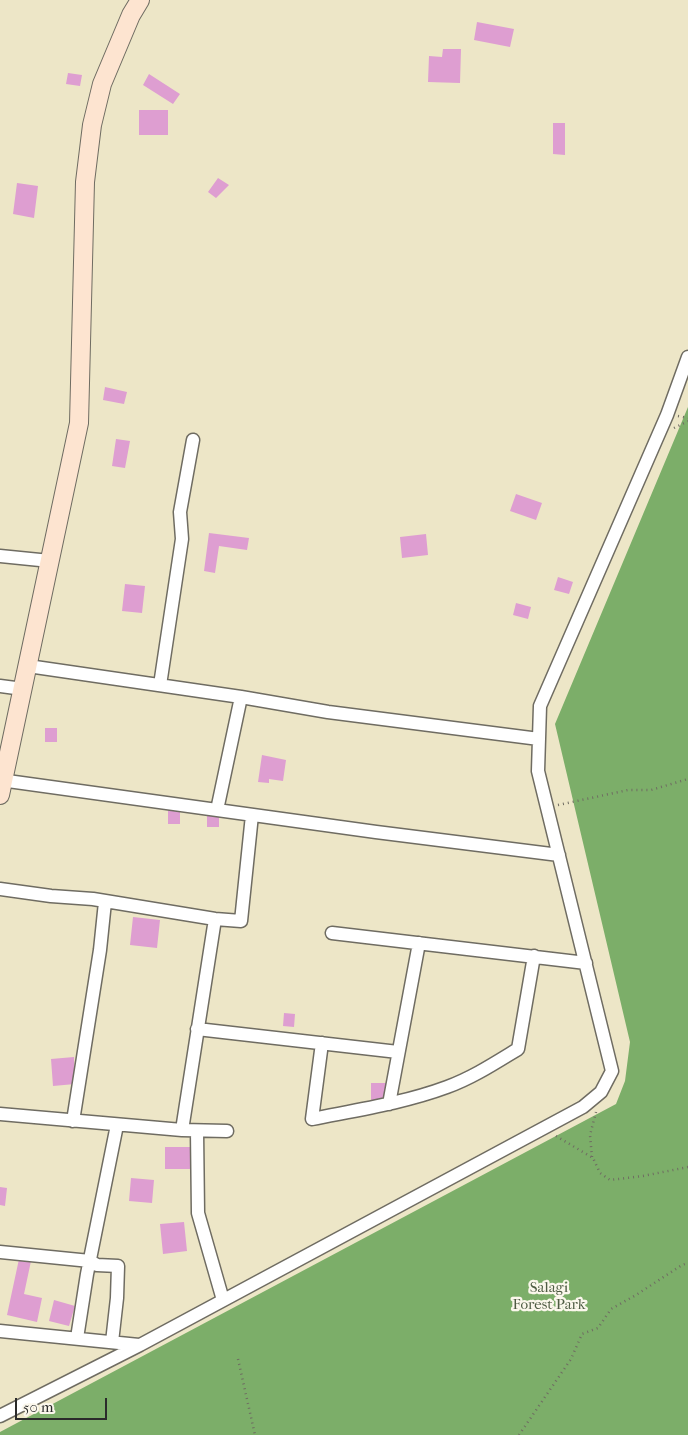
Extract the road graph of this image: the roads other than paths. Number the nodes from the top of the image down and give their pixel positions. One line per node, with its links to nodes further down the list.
1 (140, 0): 5 (street)
2 (688, 357): 11 (street)
3 (193, 440): 7 (street)
4 (0, 556): 5 (street)
5 (50, 562): 6 (street)
6 (28, 666): 7 (street); 9 (street)
7 (160, 685): 10 (street)
8 (0, 686): 9 (street)
9 (22, 689): 12 (street)
10 (241, 696): 11 (street); 13 (street)
11 (539, 740): 15 (street)
12 (1, 785): 13 (street)
13 (217, 810): 14 (street)
14 (252, 815): 15 (street); 18 (street)
15 (559, 855): 22 (street)
16 (0, 889): 17 (street)
17 (105, 902): 18 (street); 28 (street)
18 (215, 919): 23 (street)
19 (332, 933): 20 (street)
20 (419, 943): 21 (street); 25 (street)
21 (534, 956): 22 (street); 26 (street)
22 (586, 963): 35 (street)
23 (197, 1028): 24 (street); 30 (street)
24 (322, 1043): 25 (street); 26 (street)
25 (398, 1052): 26 (street)
26 (388, 1104)
27 (0, 1114): 28 (street)
28 (73, 1121): 29 (street)
29 (117, 1125): 30 (street); 34 (street)
30 (182, 1130): 31 (street)
31 (197, 1131): 32 (street); 35 (street)
32 (227, 1131)
33 (0, 1252): 34 (street)
34 (90, 1261): 37 (street); 38 (street)
35 (223, 1300): 39 (street)
36 (0, 1331): 37 (street)
37 (77, 1338): 38 (street)
38 (112, 1342): 39 (street)
39 (140, 1345): 40 (street)
40 (0, 1416)

